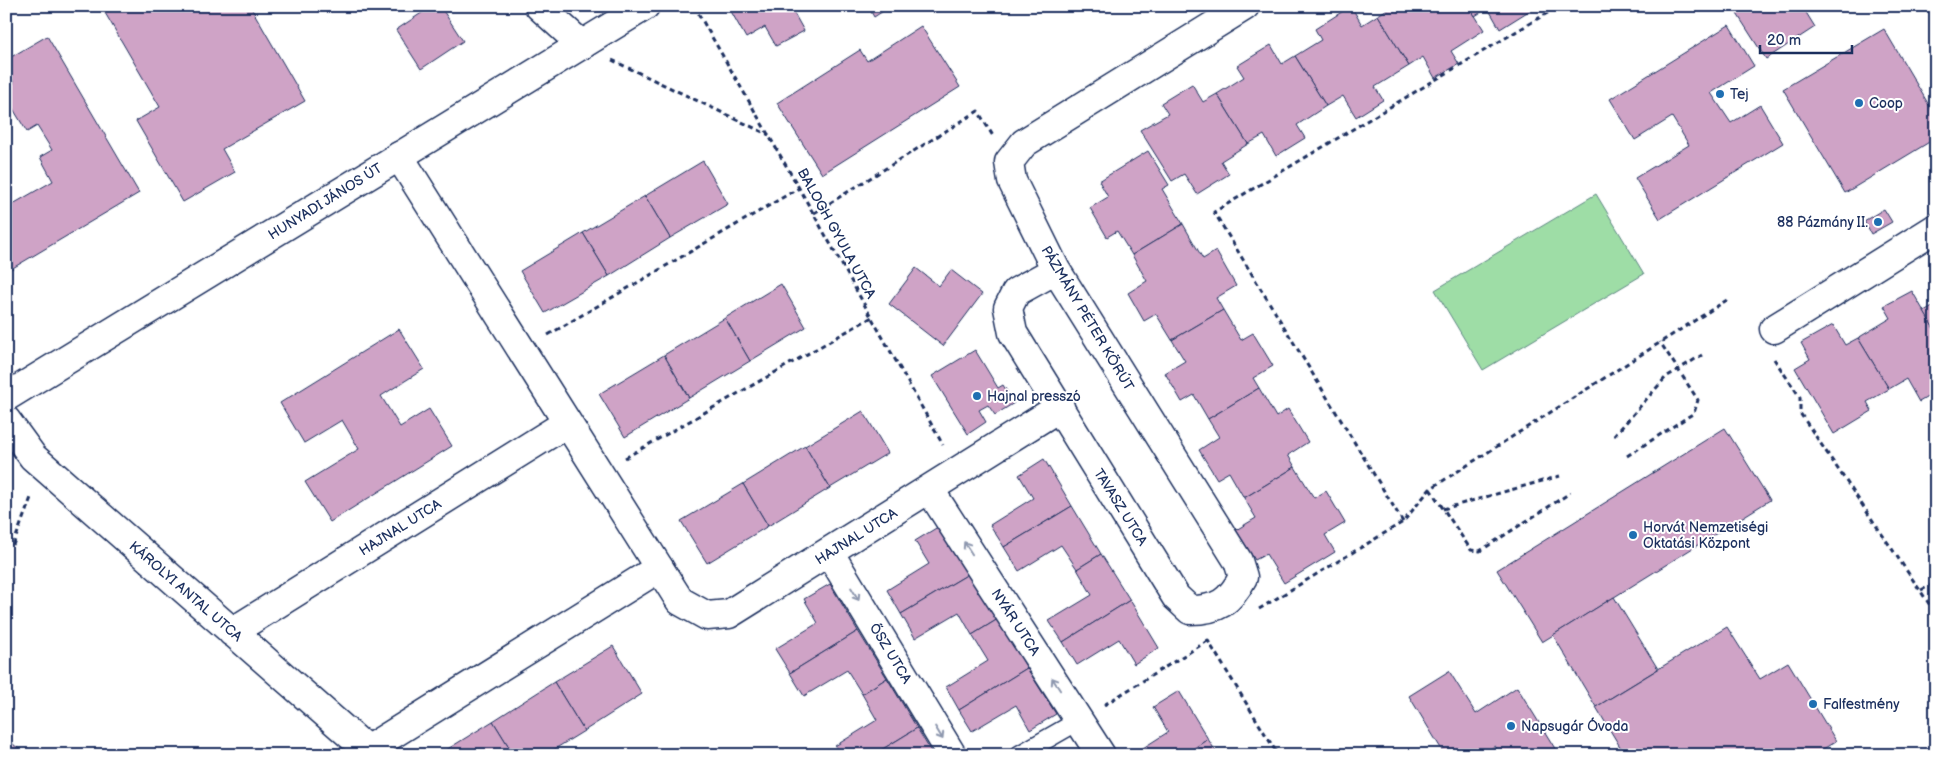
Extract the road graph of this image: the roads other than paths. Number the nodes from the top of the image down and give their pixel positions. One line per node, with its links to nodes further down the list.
1 (539, 6): 4 (street)
2 (645, 6): 4 (street, HUNYADI JÁNOS ÚT)
3 (1245, 6): 7 (street, PÁZMÁNY PÉTER KÖRÚT)
4 (582, 45): 5 (street, HUNYADI JÁNOS ÚT)
5 (398, 156): 9 (street, HUNYADI JÁNOS ÚT); 12 (street, HAJNAL UTCA)
6 (1936, 228): 8 (street)
7 (1056, 270): 10 (street, TAVASZ UTCA); 16 (street, PÁZMÁNY PÉTER KÖRÚT)
8 (1772, 340)
9 (6, 397)
10 (1060, 407): 13 (street, HAJNAL UTCA); 16 (street, TAVASZ UTCA)
11 (6, 420): 17 (street, KÁROLYI ANTAL UTCA)
12 (567, 423): 15 (street, HAJNAL UTCA); 17 (street, HAJNAL UTCA)
13 (930, 490): 14 (street, HAJNAL UTCA); 18 (street, NYÁR UTCA, one-way to 13)
14 (829, 552): 15 (street, HAJNAL UTCA); 20 (street, ŐSZ UTCA, one-way to 20)
15 (659, 568): 19 (street)
16 (1190, 610)
17 (232, 632): 19 (street, KÁROLYI ANTAL UTCA)
18 (1080, 720): 21 (lane); 22 (street, NYÁR UTCA)
19 (370, 752)
20 (952, 755)
21 (1019, 755)
22 (1101, 755)

